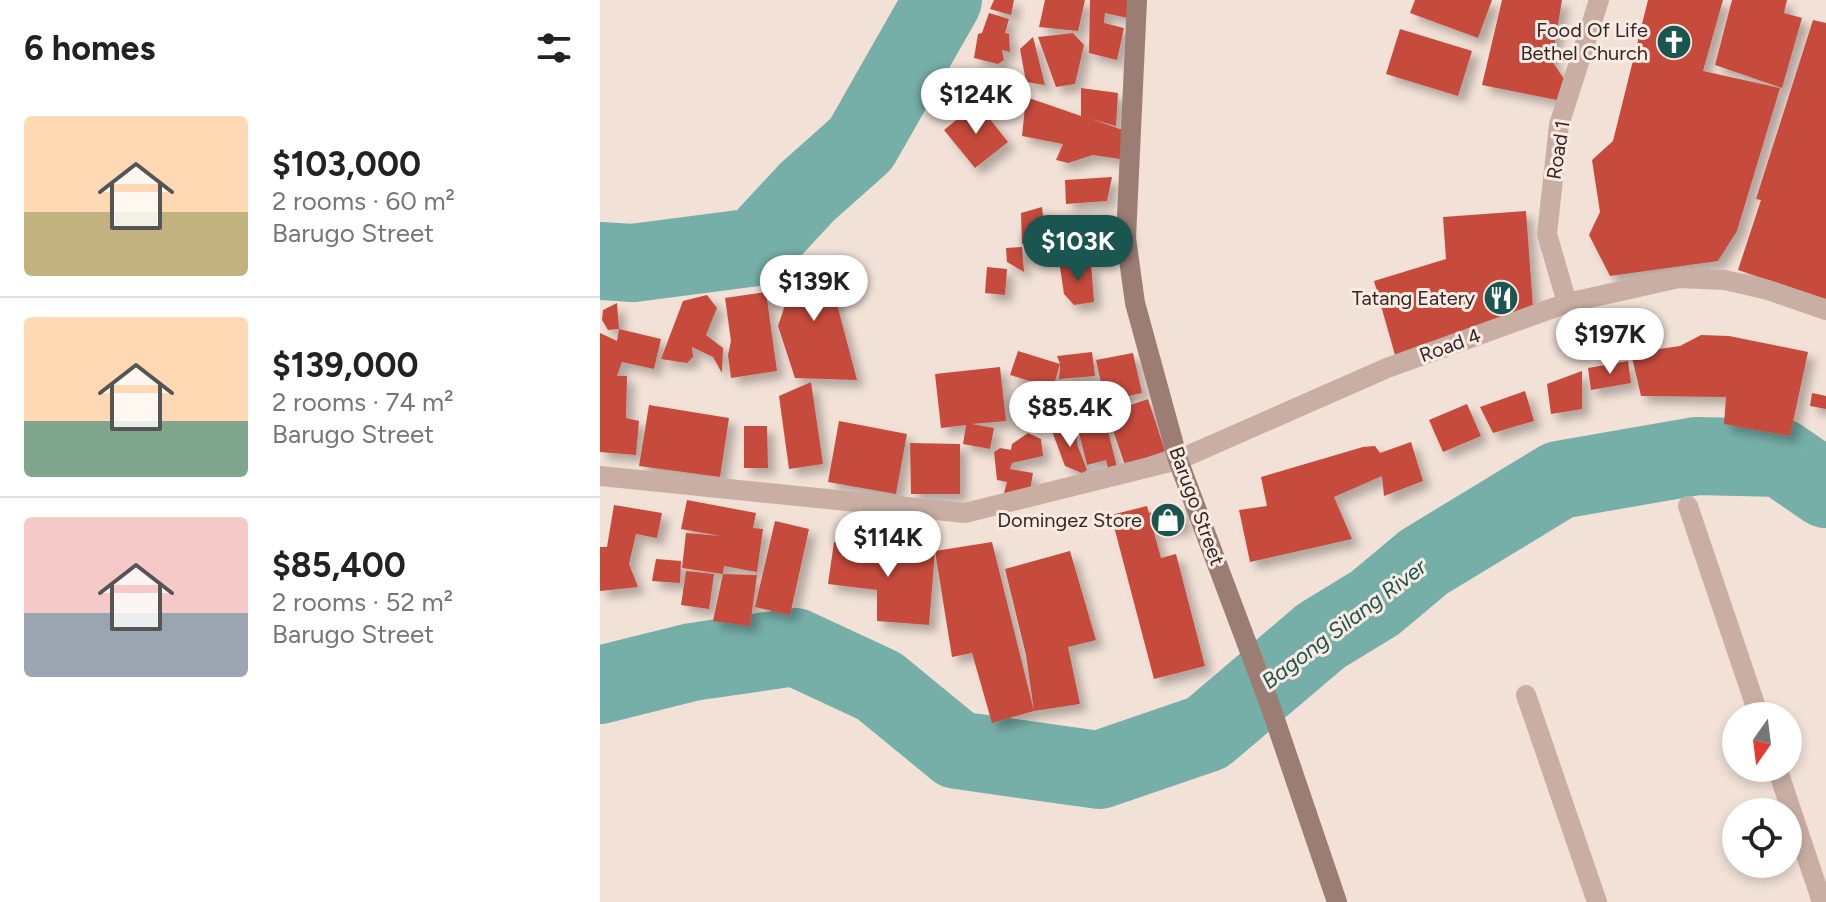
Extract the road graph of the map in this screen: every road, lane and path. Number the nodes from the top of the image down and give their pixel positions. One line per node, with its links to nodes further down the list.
1 (1137, 0): 5 (main road, Barugo Street)
2 (1599, 0): 3 (street, Road 1)
3 (1567, 303): 4 (street, Road 4); 5 (street, Road 4)
4 (1826, 310)
5 (1178, 460): 6 (street, Road 4); 11 (main road, Barugo Street)
6 (600, 476)
7 (1688, 506): 9 (street)
8 (1526, 695): 12 (street)
9 (1754, 702)
10 (1782, 782): 13 (street)
11 (1337, 902)
12 (1597, 902)
13 (1822, 902)

